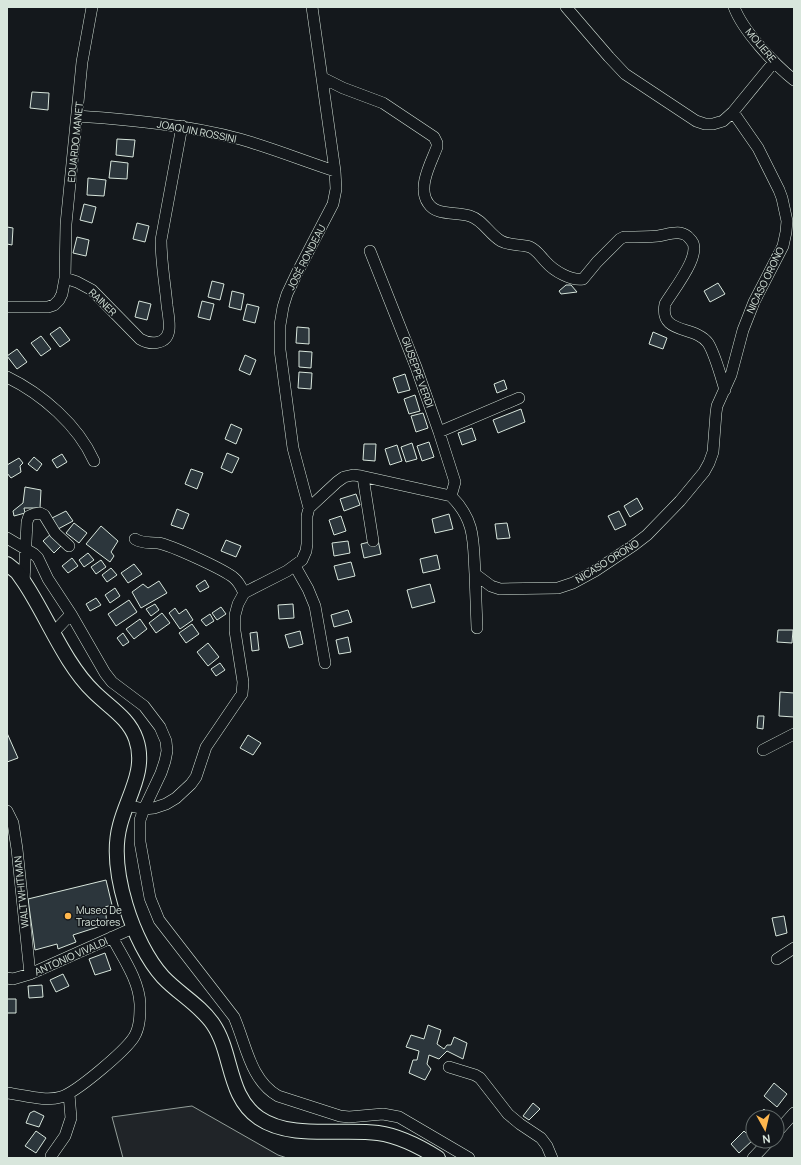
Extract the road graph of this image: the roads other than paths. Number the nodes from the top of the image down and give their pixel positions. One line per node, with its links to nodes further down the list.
1 (92, 7): 9 (street, EDUARDO MANET)
2 (312, 7): 6 (street, JOSÉ RONDEAU)
3 (566, 7): 8 (street)
4 (734, 7): 5 (street, MOLIERE)
5 (774, 62): 7 (street, MOLIERE); 8 (street)
6 (323, 78): 11 (street, JOSÉ RONDEAU); 16 (street)
7 (794, 80)
8 (733, 112): 16 (street, NICASO OROÑO)
9 (78, 116): 10 (street, JOAQUIN ROSSINI); 13 (street, EDUARDO MANET)
10 (182, 126): 11 (street, JOAQUIN ROSSINI); 13 (street, RAINER)
11 (335, 172): 22 (street, JOSÉ RONDEAU)
12 (370, 251): 18 (street, GIUSEPPE VERDI)
13 (65, 278): 14 (street)
14 (7, 307)
15 (7, 377): 19 (street)
16 (725, 390): 30 (street, NICASO OROÑO)
17 (519, 398): 18 (street)
18 (439, 432): 21 (street, GIUSEPPE VERDI)
19 (94, 462)
20 (363, 477): 21 (street); 22 (street); 25 (street)
21 (451, 496): 30 (street)
22 (309, 508): 29 (street)
23 (7, 538): 27 (street)
24 (135, 539): 32 (street)
25 (373, 541)
26 (68, 546): 27 (street)
27 (26, 549): 31 (street); 33 (street)
28 (7, 564): 31 (main road)
29 (295, 566): 32 (street); 36 (street)
30 (475, 574): 34 (street)
31 (24, 582): 35 (main road)
32 (244, 593): 40 (street)
33 (71, 614): 35 (street); 40 (street)
34 (477, 628)
35 (54, 632): 39 (main road)
36 (325, 663)
37 (794, 734): 38 (street)
38 (763, 750)
39 (126, 805): 40 (street); 42 (main road)
40 (144, 809): 56 (street)
41 (7, 812): 46 (street, WALT WHITMAN)
42 (134, 928): 43 (street, ANTONIO VIVALDI); 55 (main road)
43 (112, 937): 46 (street, ANTONIO VIVALDI); 50 (street)
44 (794, 948): 45 (street)
45 (777, 958)
46 (30, 974): 47 (street, ANTONIO VIVALDI)
47 (7, 978)
48 (450, 1068): 57 (street)
49 (7, 1093): 50 (street)
50 (68, 1094): 54 (street)
51 (794, 1113): 52 (street)
52 (785, 1123)
53 (761, 1149): 58 (street)
54 (52, 1158)
55 (438, 1158)
56 (468, 1158)
57 (552, 1158)
58 (753, 1158)

